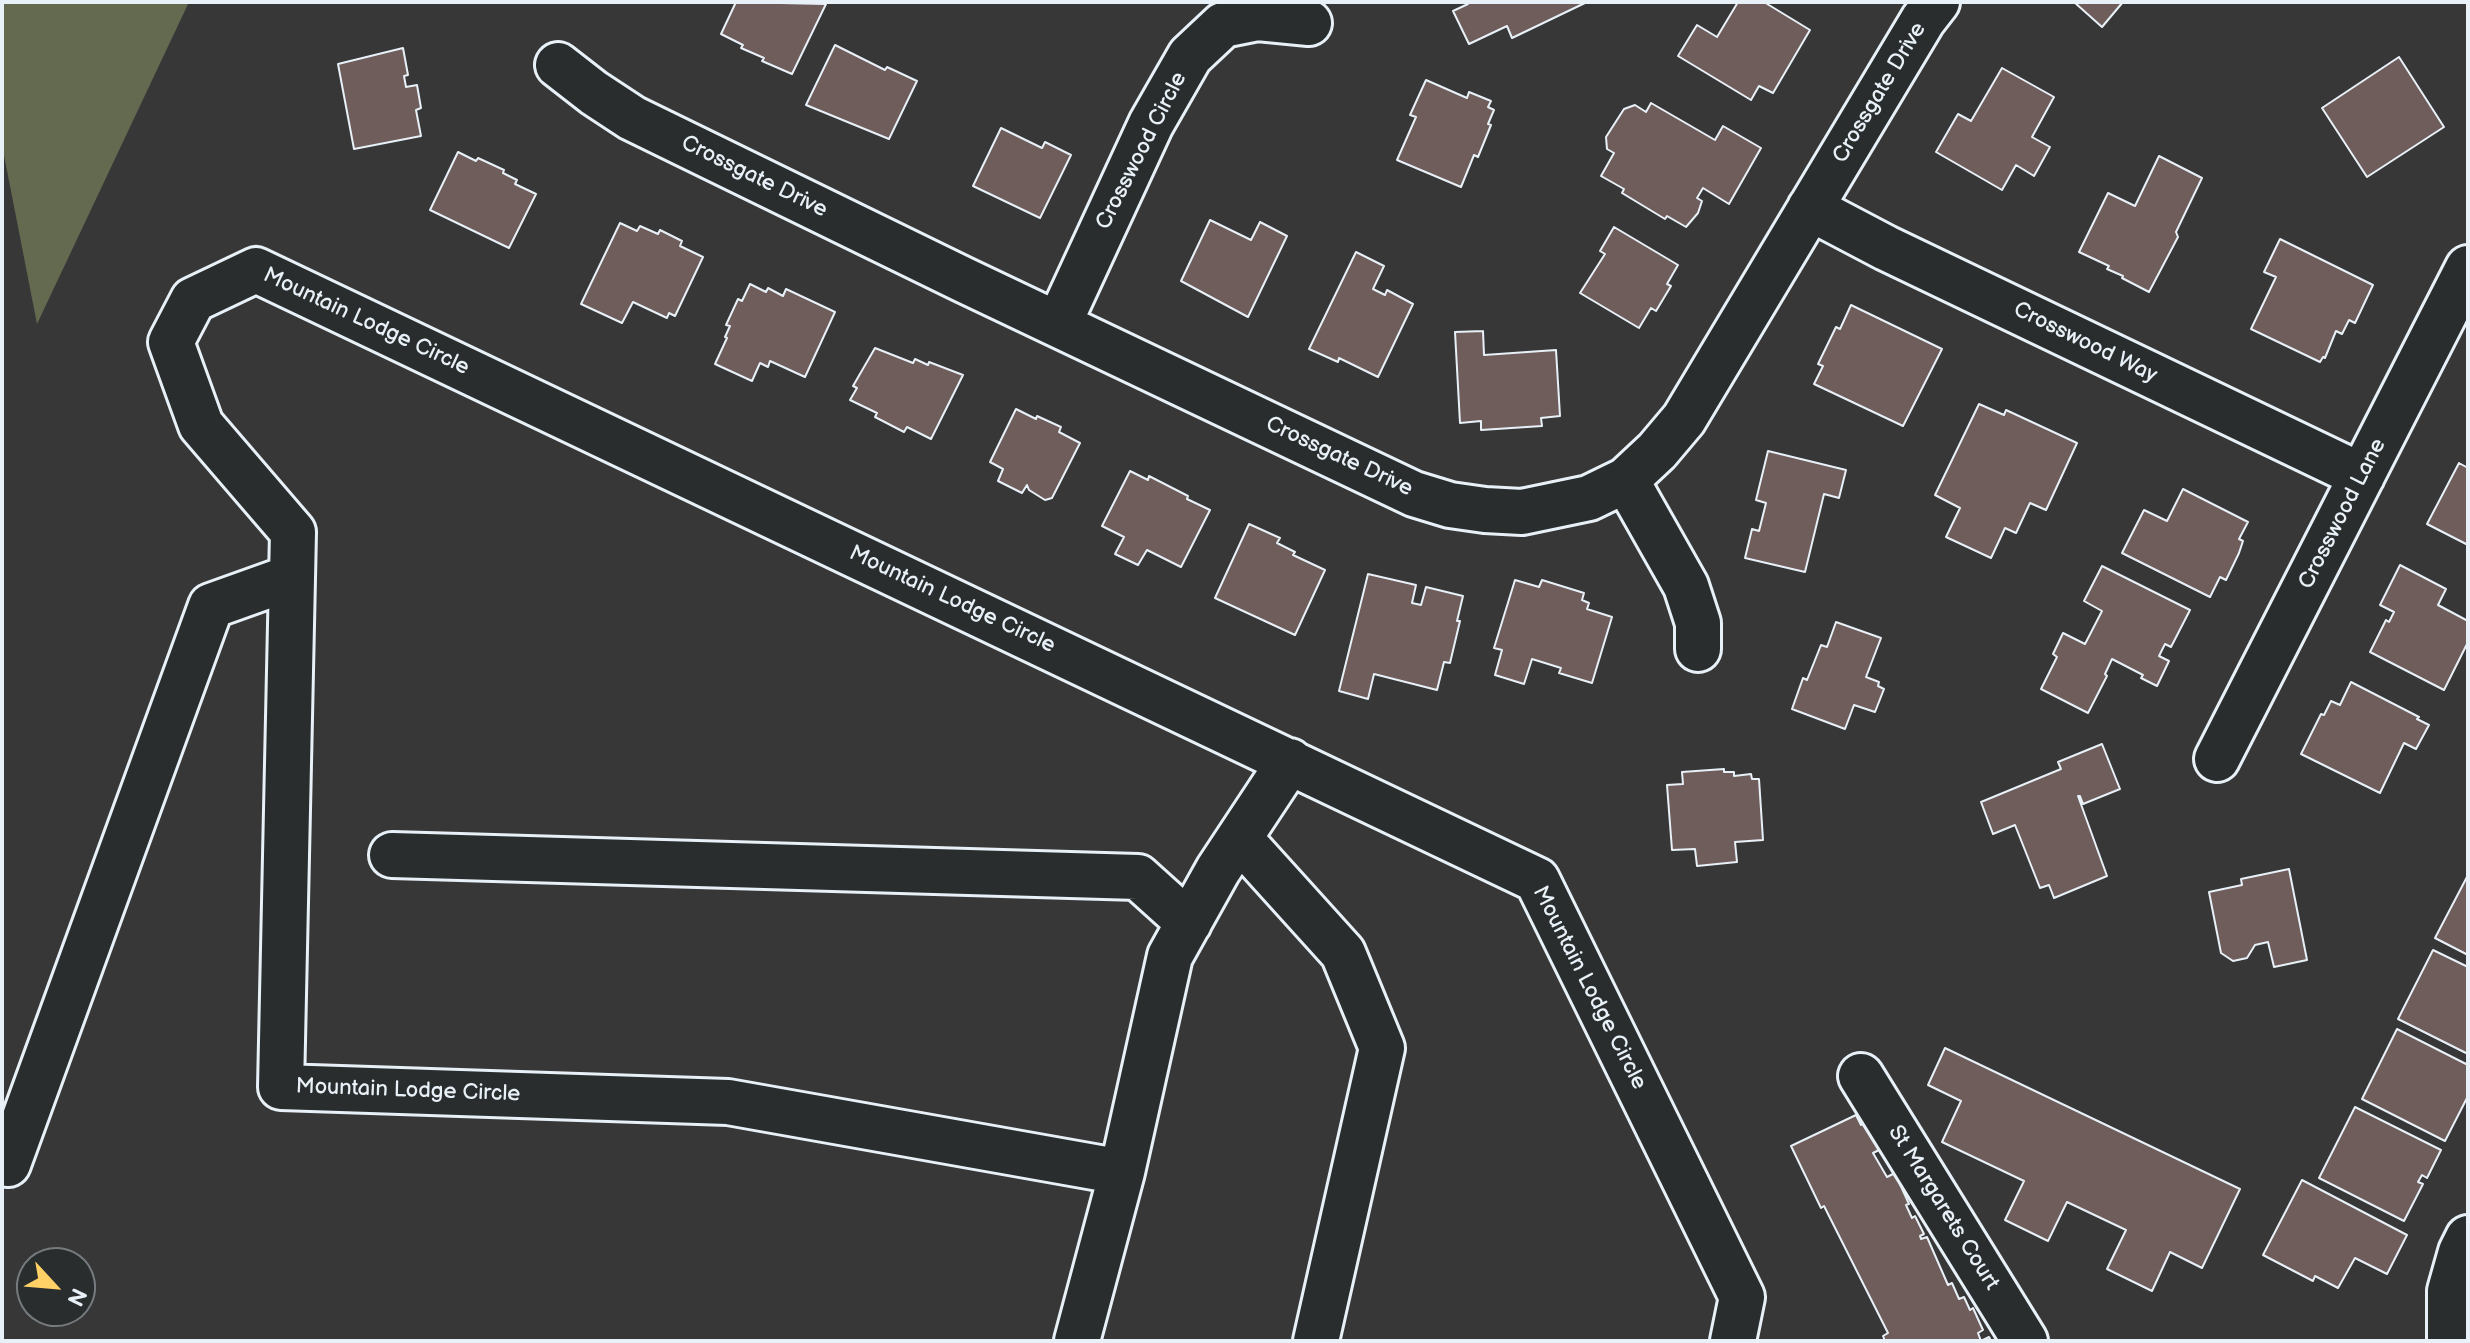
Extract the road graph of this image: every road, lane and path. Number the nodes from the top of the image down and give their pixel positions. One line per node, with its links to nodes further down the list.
1 (1937, 2): 4 (street, Crossgate Drive)
2 (1309, 23): 6 (street, Crosswood Circle)
3 (558, 65): 6 (street, Crossgate Drive)
4 (1810, 208): 7 (street, Crosswood Way); 8 (street, Crossgate Drive)
5 (2468, 268): 7 (street, Crosswood Lane)
6 (1059, 323): 8 (street, Crossgate Drive)
7 (2362, 476): 11 (street, Crosswood Lane)
8 (1626, 480): 10 (street)
9 (292, 577): 12 (street, Mountain Lodge Circle); 17 (street); 18 (street, Mountain Lodge Circle)
10 (1698, 649)
11 (2217, 759)
12 (1290, 761): 13 (street); 22 (street, Mountain Lodge Circle)
13 (1240, 839): 15 (street); 21 (street)
14 (392, 855): 15 (street)
15 (1189, 923): 18 (street)
16 (1861, 1076): 23 (street, St Margarets Court)
17 (8, 1164)
18 (1122, 1172): 20 (street)
19 (2468, 1238): 24 (street)
20 (1077, 1341)
21 (1316, 1341)
22 (1733, 1341)
23 (2025, 1341)
24 (2450, 1341)

